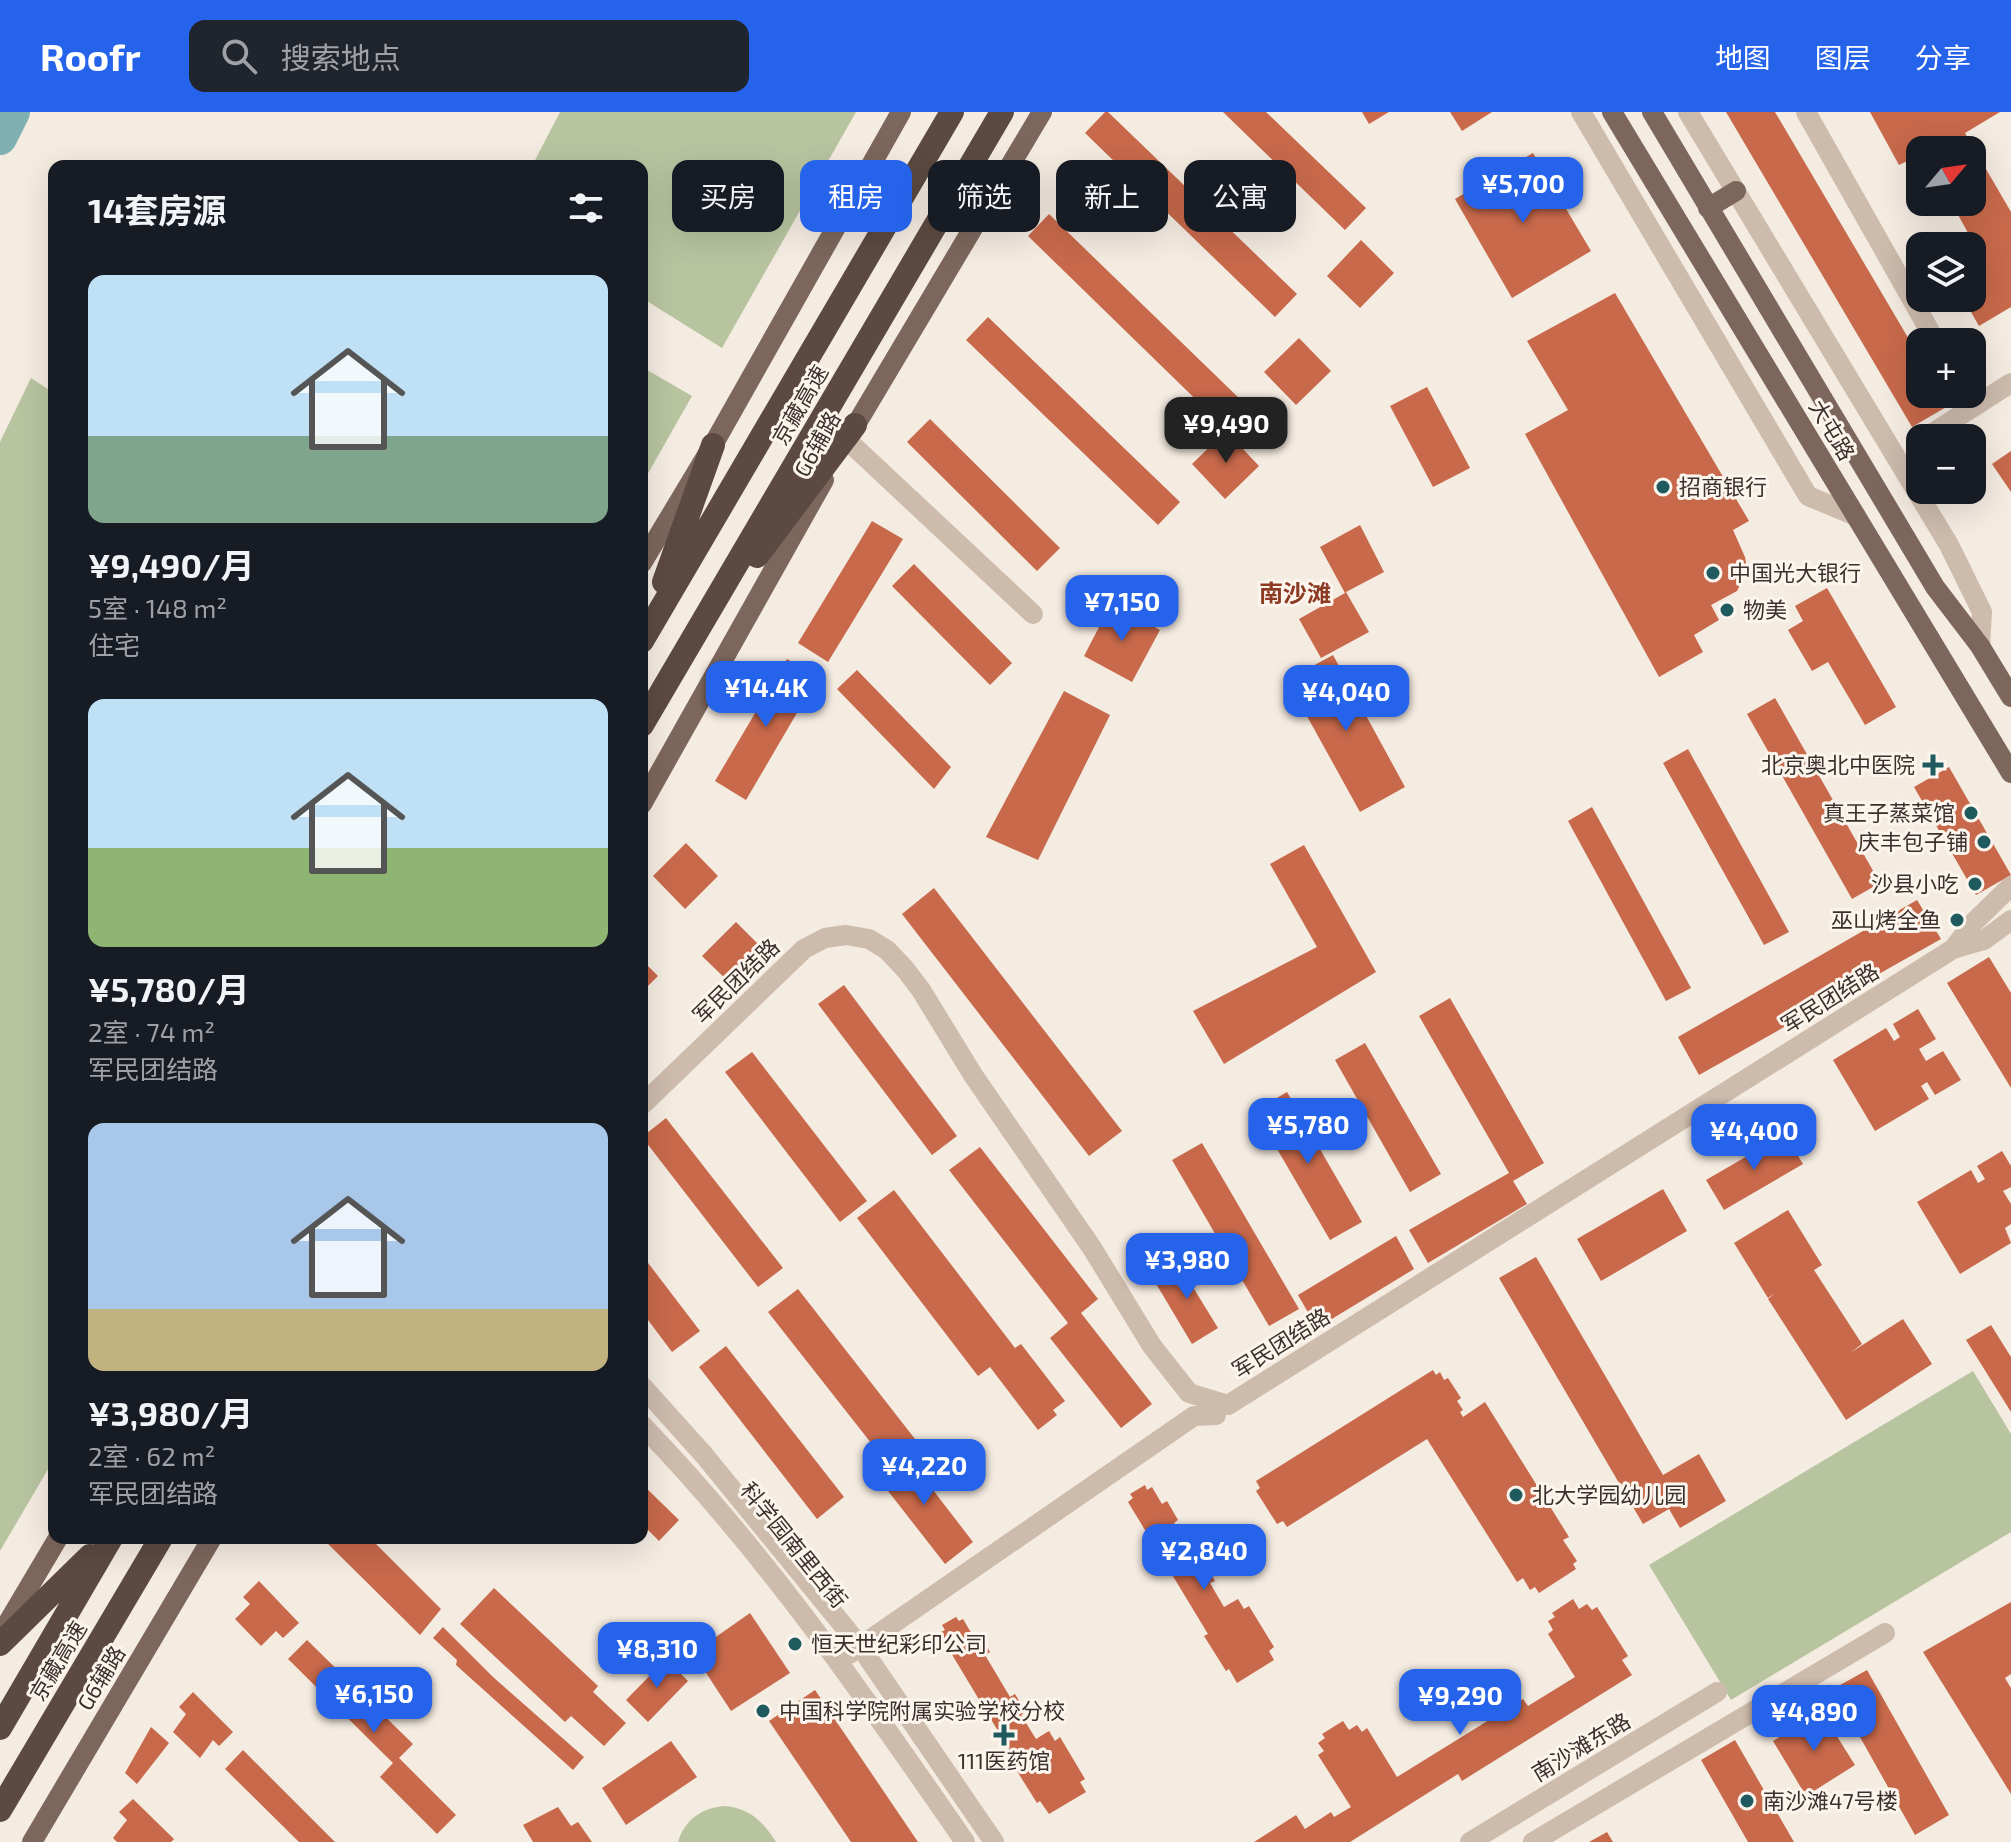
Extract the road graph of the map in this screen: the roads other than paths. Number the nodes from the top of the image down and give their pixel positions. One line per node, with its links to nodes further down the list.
1 (901, 112): 18 (main road)
2 (952, 112): 25 (highway, 京藏高速)
3 (1002, 112): 27 (highway, 京藏高速)
4 (1042, 112): 17 (main road, G6辅路)
5 (1581, 112): 21 (street)
6 (1612, 112): 21 (main road, 大屯路)
7 (1652, 112): 11 (main road, 大屯路)
8 (1688, 112): 10 (street)
9 (1806, 112): 12 (street)
10 (1736, 191): 11 (main road); 20 (street)
11 (1708, 208): 26 (main road, 大屯路)
12 (1928, 328)
13 (2011, 383): 14 (street)
14 (1986, 394)
15 (1961, 408): 16 (street)
16 (1942, 424)
17 (851, 432): 23 (street); 27 (highway); 31 (main road, G6辅路)
18 (713, 445): 22 (main road); 24 (highway)
19 (1906, 450): 20 (street)
20 (1896, 456): 26 (street)
21 (1856, 516): 30 (main road, 大屯路)
22 (648, 553)
23 (1033, 614)
24 (648, 627)
25 (648, 631)
26 (1980, 646): 28 (main road, 大屯路)
27 (686, 651): 29 (highway, 京藏高速)
28 (2011, 697)
29 (648, 715)
30 (2011, 773)
31 (648, 793)
32 (2011, 886): 34 (street, 军民团结路)
33 (2011, 920): 34 (street, 军民团结路)
34 (1953, 949): 35 (street, 军民团结路)
35 (648, 1099)
36 (648, 1393): 48 (street)
37 (648, 1412): 48 (street, 科学园南里西街)
38 (1216, 1415): 48 (street)
39 (648, 1431): 48 (street)
40 (54, 1544): 46 (main road)
41 (104, 1544): 47 (highway)
42 (107, 1544): 50 (highway, 京藏高速)
43 (157, 1544): 51 (highway, 京藏高速)
44 (208, 1544): 52 (main road, G6辅路)
45 (1885, 1633): 57 (street)
46 (0, 1636)
47 (0, 1644)
48 (850, 1653): 53 (street); 54 (street, 科学园南里西街); 55 (street)
49 (1717, 1692): 56 (street, 南沙滩东路)
50 (0, 1728)
51 (0, 1810)
52 (32, 1842)
53 (965, 1842)
54 (980, 1842)
55 (994, 1842)
56 (1470, 1842)
57 (1533, 1842)

